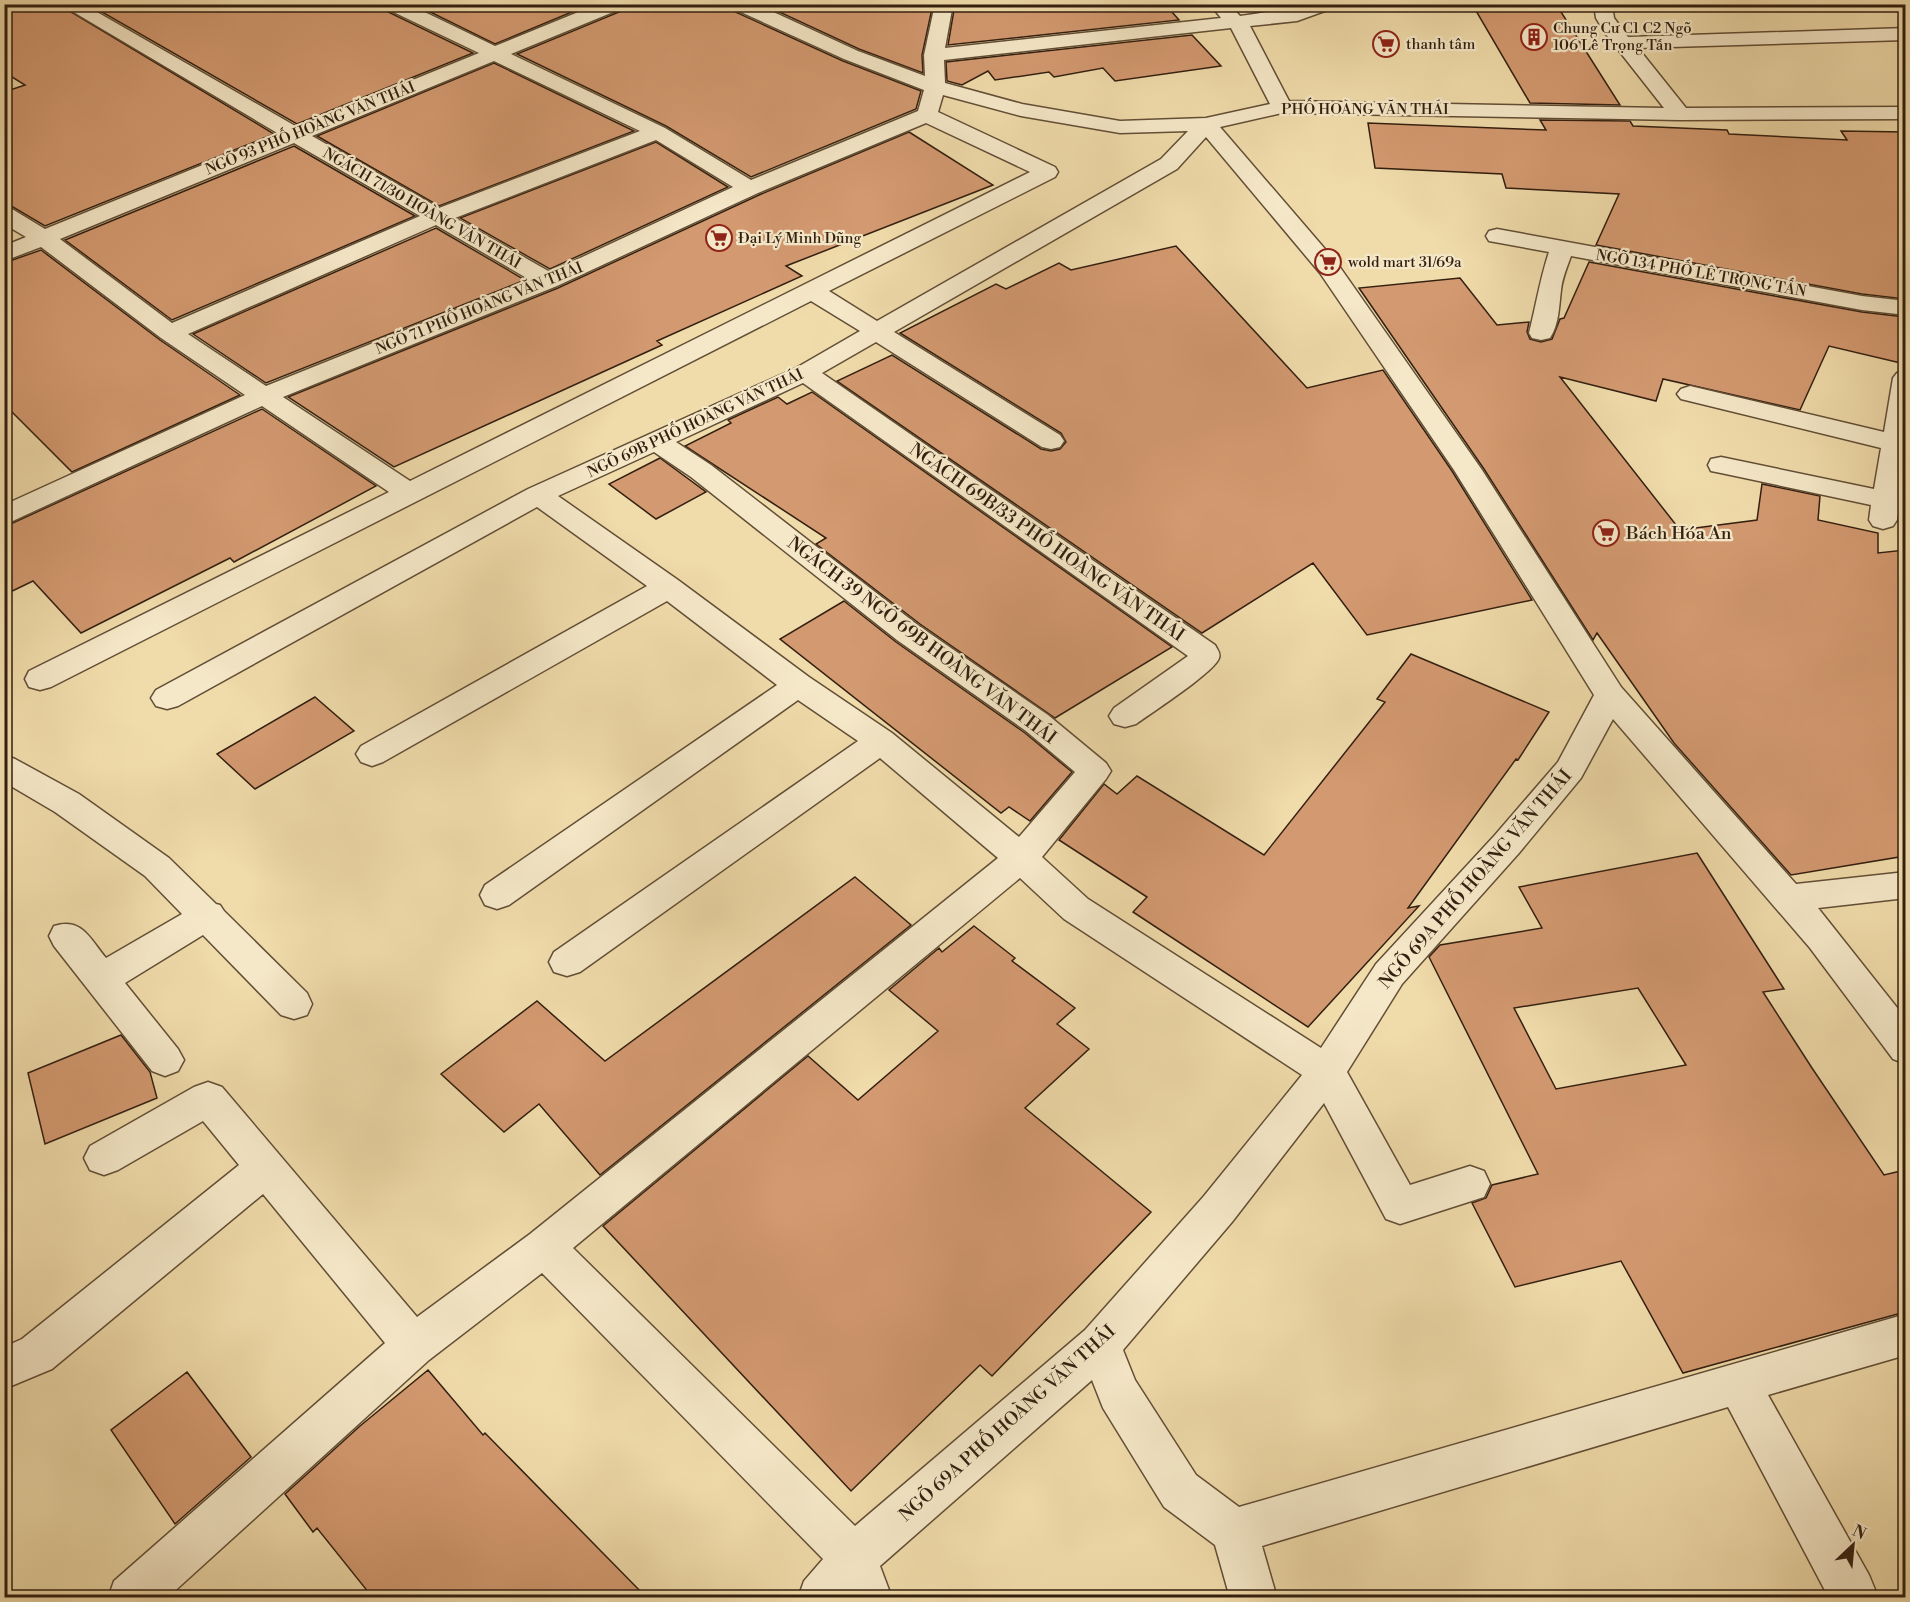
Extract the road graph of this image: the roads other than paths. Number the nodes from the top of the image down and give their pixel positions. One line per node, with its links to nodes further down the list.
1 (69, 4): 21 (street, NGÁCH 71/30 HOÀNG VĂN THÁI)
2 (392, 4): 12 (street)
3 (616, 4): 12 (street, NGÕ 93 PHỐ HOÀNG VĂN THÁI)
4 (739, 4): 14 (street, PHỐ HOÀNG VĂN THÁI)
5 (944, 4): 13 (street)
6 (1218, 4): 9 (street)
7 (1326, 4): 9 (street)
8 (1604, 4): 11 (street)
9 (1237, 22): 13 (street); 15 (street)
10 (1905, 34): 11 (street)
11 (1623, 43): 17 (street)
12 (491, 54): 20 (street); 21 (street, NGÕ 93 PHỐ HOÀNG VĂN THÁI)
13 (934, 55): 14 (street)
14 (935, 87): 18 (street); 19 (street, PHỐ HOÀNG VĂN THÁI)
15 (1282, 107): 17 (street, PHỐ HOÀNG VĂN THÁI); 19 (street, PHỐ HOÀNG VĂN THÁI)
16 (1905, 113): 17 (street, PHỐ HOÀNG VĂN THÁI)
17 (1680, 114)
18 (927, 115): 22 (street, NGÕ 71 PHỐ HOÀNG VĂN THÁI); 30 (street)
19 (1206, 124): 32 (street, NGÕ 69B PHỐ HOÀNG VĂN THÁI); 49 (street)
20 (658, 132): 22 (street); 24 (street)
21 (295, 134): 24 (street, NGÁCH 71/30 HOÀNG VĂN THÁI); 26 (street, NGÕ 93 PHỐ HOÀNG VĂN THÁI)
22 (750, 188): 29 (street, NGÕ 71 PHỐ HOÀNG VĂN THÁI)
23 (4, 214): 26 (street)
24 (439, 216): 29 (street, NGÁCH 71/30 HOÀNG VĂN THÁI); 33 (street)
25 (1497, 236): 27 (street, NGÕ 134 PHỐ LÊ TRỌNG TẤN)
26 (44, 238): 28 (street, NGÕ 93 PHỐ HOÀNG VĂN THÁI); 33 (street)
27 (1562, 247): 31 (street, NGÕ 134 PHỐ LÊ TRỌNG TẤN); 34 (street)
28 (4, 254)
29 (549, 281): 38 (street, NGÕ 71 PHỐ HOÀNG VĂN THÁI)
30 (813, 291): 32 (street); 43 (street)
31 (1905, 308)
32 (877, 332): 35 (street, NGÕ 69B PHỐ HOÀNG VĂN THÁI); 40 (street)
33 (170, 333): 38 (street)
34 (1541, 333)
35 (805, 373): 39 (street, NGÕ 69B PHỐ HOÀNG VĂN THÁI); 51 (street, NGÁCH 69B/33 PHỐ HOÀNG VĂN THÁI)
36 (1905, 378): 41 (street)
37 (1690, 394): 41 (street)
38 (265, 395): 43 (street); 45 (street, NGÕ 71 PHỐ HOÀNG VĂN THÁI)
39 (656, 441): 44 (street, NGÕ 69B PHỐ HOÀNG VĂN THÁI); 55 (street, NGÁCH 39 NGÕ 69B HOÀNG VĂN THÁI)
40 (1051, 441)
41 (1895, 443): 42 (street)
42 (1721, 465)
43 (410, 494): 47 (street)
44 (538, 495): 46 (street); 50 (street, NGÕ 69B PHỐ HOÀNG VĂN THÁI)
45 (4, 516)
46 (668, 587): 48 (street); 53 (street)
47 (40, 679)
48 (798, 685): 52 (street); 57 (street)
49 (1611, 695): 58 (street); 67 (street, NGÕ 69A PHỐ HOÀNG VĂN THÁI)
50 (167, 698)
51 (1125, 716)
52 (881, 741): 55 (street); 61 (street)
53 (372, 754)
54 (4, 767): 59 (street)
55 (1021, 858): 67 (street); 71 (street)
56 (1905, 885): 58 (street)
57 (497, 895)
58 (1788, 897): 64 (street)
59 (208, 915): 62 (street); 63 (street)
60 (67, 936): 62 (street)
61 (567, 962)
62 (101, 979): 66 (street)
63 (294, 1004)
64 (1894, 1015): 65 (street)
65 (1905, 1048)
66 (165, 1060)
67 (1328, 1071): 70 (street); 74 (street, NGÕ 69A PHỐ HOÀNG VĂN THÁI)
68 (104, 1158): 69 (street)
69 (266, 1167): 73 (street); 75 (street)
70 (1470, 1184)
71 (544, 1246): 73 (street); 78 (street)
72 (1905, 1334): 76 (street)
73 (414, 1345): 80 (street)
74 (1100, 1345): 77 (street); 78 (street, NGÕ 69A PHỐ HOÀNG VĂN THÁI)
75 (4, 1368)
76 (1738, 1383): 77 (street); 79 (street)
77 (1234, 1531): 82 (street)
78 (862, 1578): 81 (street, NGÕ 69A PHỐ HOÀNG VĂN THÁI)
79 (1852, 1592)
80 (131, 1598)
81 (821, 1598)
82 (1254, 1598)

